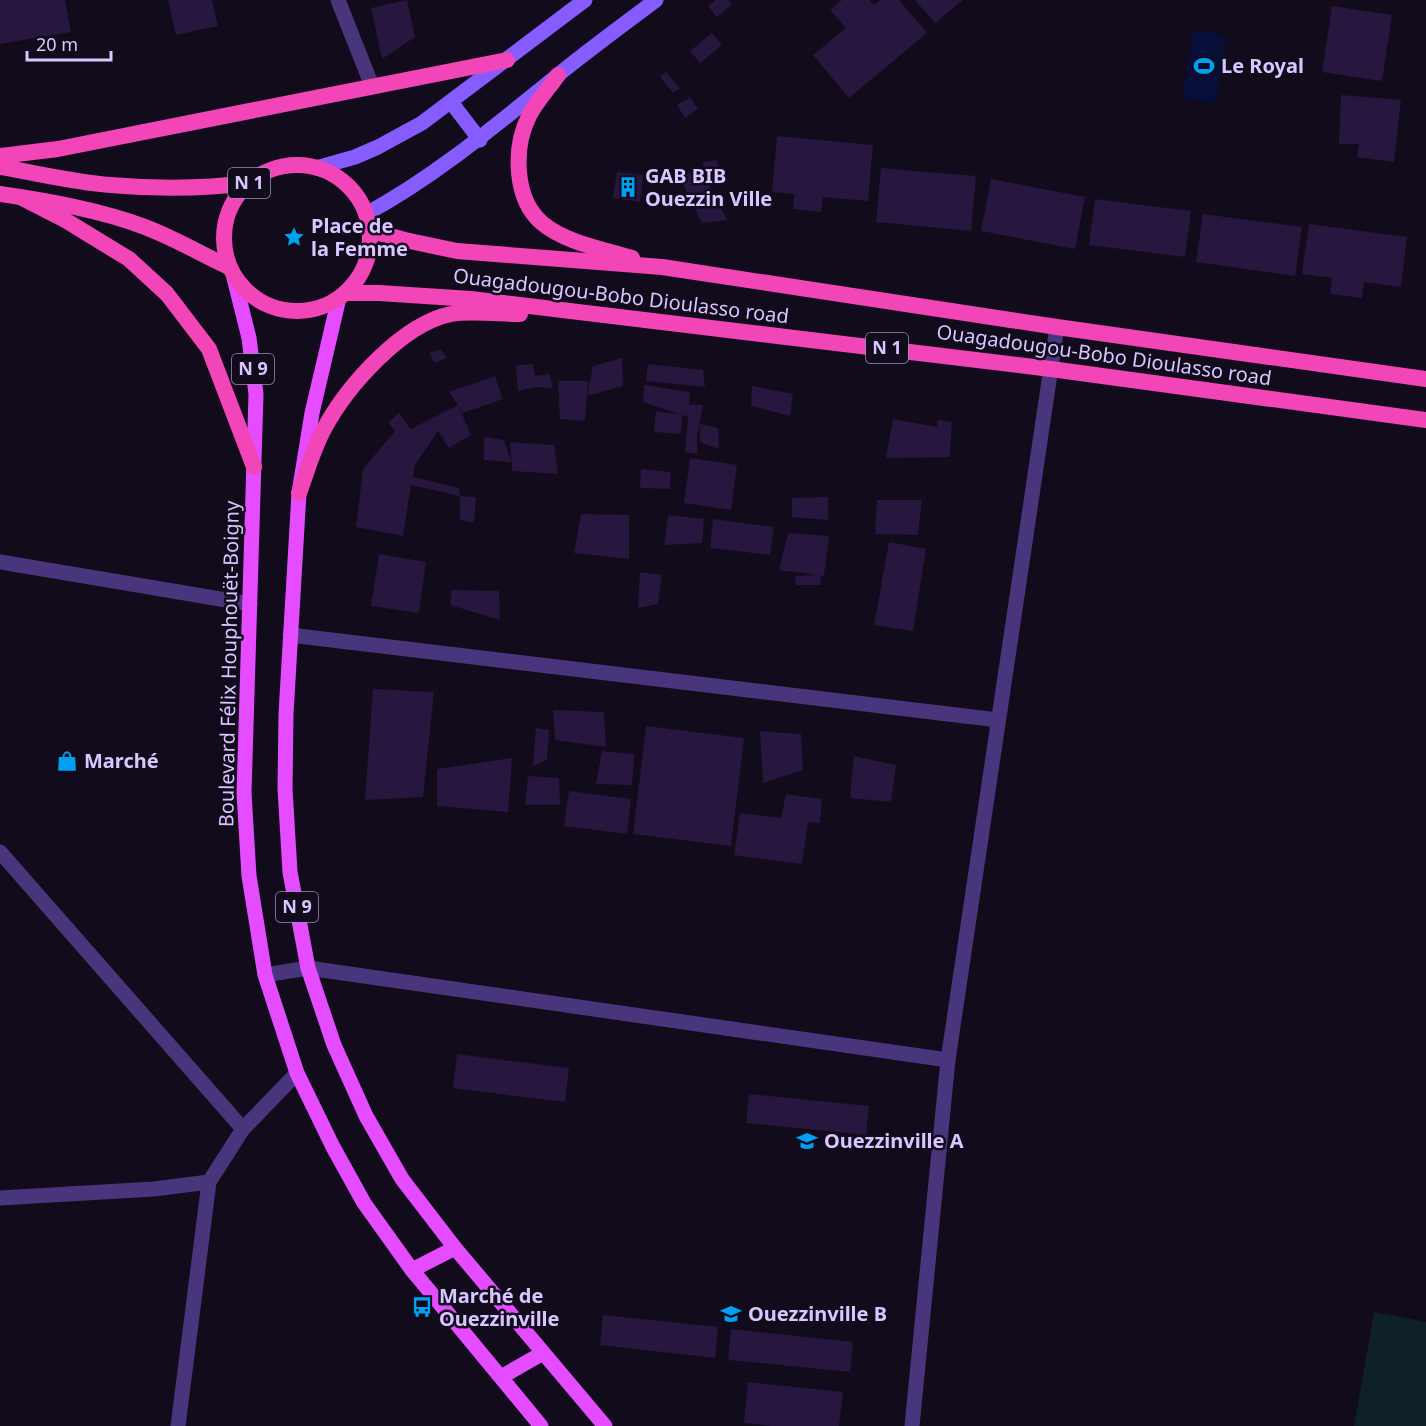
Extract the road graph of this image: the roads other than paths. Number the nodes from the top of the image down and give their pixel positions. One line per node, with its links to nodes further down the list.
1 (338, 0): 6 (street)
2 (585, 0): 4 (main road)
3 (656, 0): 5 (main road)
4 (507, 60): 6 (highway); 7 (main road)
5 (558, 75): 8 (main road); 17 (highway)
6 (372, 86): 9 (highway)
7 (451, 102): 8 (main road); 11 (main road)
8 (480, 140): 15 (main road)
9 (0, 156)
10 (0, 167): 12 (highway, N 1)
11 (316, 168): 12 (highway, N 1); 15 (highway, N 1)
12 (248, 183): 18 (highway, N 1)
13 (0, 194): 14 (highway, N 1)
14 (20, 197): 18 (highway, N 1); 25 (highway)
15 (366, 214): 16 (highway, N 1)
16 (372, 231): 17 (highway, Ouagadougou-Bobo Dioulasso road / N 1); 19 (highway, N 1)
17 (662, 267): 21 (highway, Ouagadougou-Bobo Dioulasso road / N 1)
18 (231, 271): 19 (highway, N 1); 25 (main road, N 9)
19 (342, 296): 20 (highway, Ouagadougou-Bobo Dioulasso road / N 1); 26 (main road, N 9)
20 (607, 316): 22 (highway, Ouagadougou-Bobo Dioulasso road / N 1); 26 (highway)
21 (1057, 327): 22 (street); 23 (highway, Ouagadougou-Bobo Dioulasso road / N 1)
22 (1051, 369): 24 (highway, Ouagadougou-Bobo Dioulasso road / N 1); 30 (street)
23 (1426, 380)
24 (1426, 420)
25 (254, 467): 28 (main road, Boulevard Félix Houphouët-Boigny)
26 (299, 493): 29 (main road, N 9)
27 (0, 562): 28 (street)
28 (250, 604): 33 (main road, Boulevard Félix Houphouët-Boigny)
29 (290, 635): 30 (street); 32 (main road, N 9)
30 (998, 720): 34 (street)
31 (0, 852): 36 (street)
32 (308, 968): 33 (street); 34 (street); 39 (main road, N 9)
33 (265, 975): 35 (main road, Boulevard Félix Houphouët-Boigny)
34 (948, 1060): 46 (street)
35 (297, 1072): 36 (street); 40 (main road, Boulevard Félix Houphouët-Boigny)
36 (243, 1129): 37 (street)
37 (209, 1182): 38 (street); 43 (street)
38 (0, 1198)
39 (455, 1248): 40 (main road); 41 (main road, N 9)
40 (412, 1270): 42 (main road, Boulevard Félix Houphouët-Boigny)
41 (543, 1353): 42 (main road); 45 (main road, N 9)
42 (501, 1377): 44 (main road, Boulevard Félix Houphouët-Boigny)
43 (178, 1426)
44 (541, 1426)
45 (605, 1426)
46 (912, 1426)

